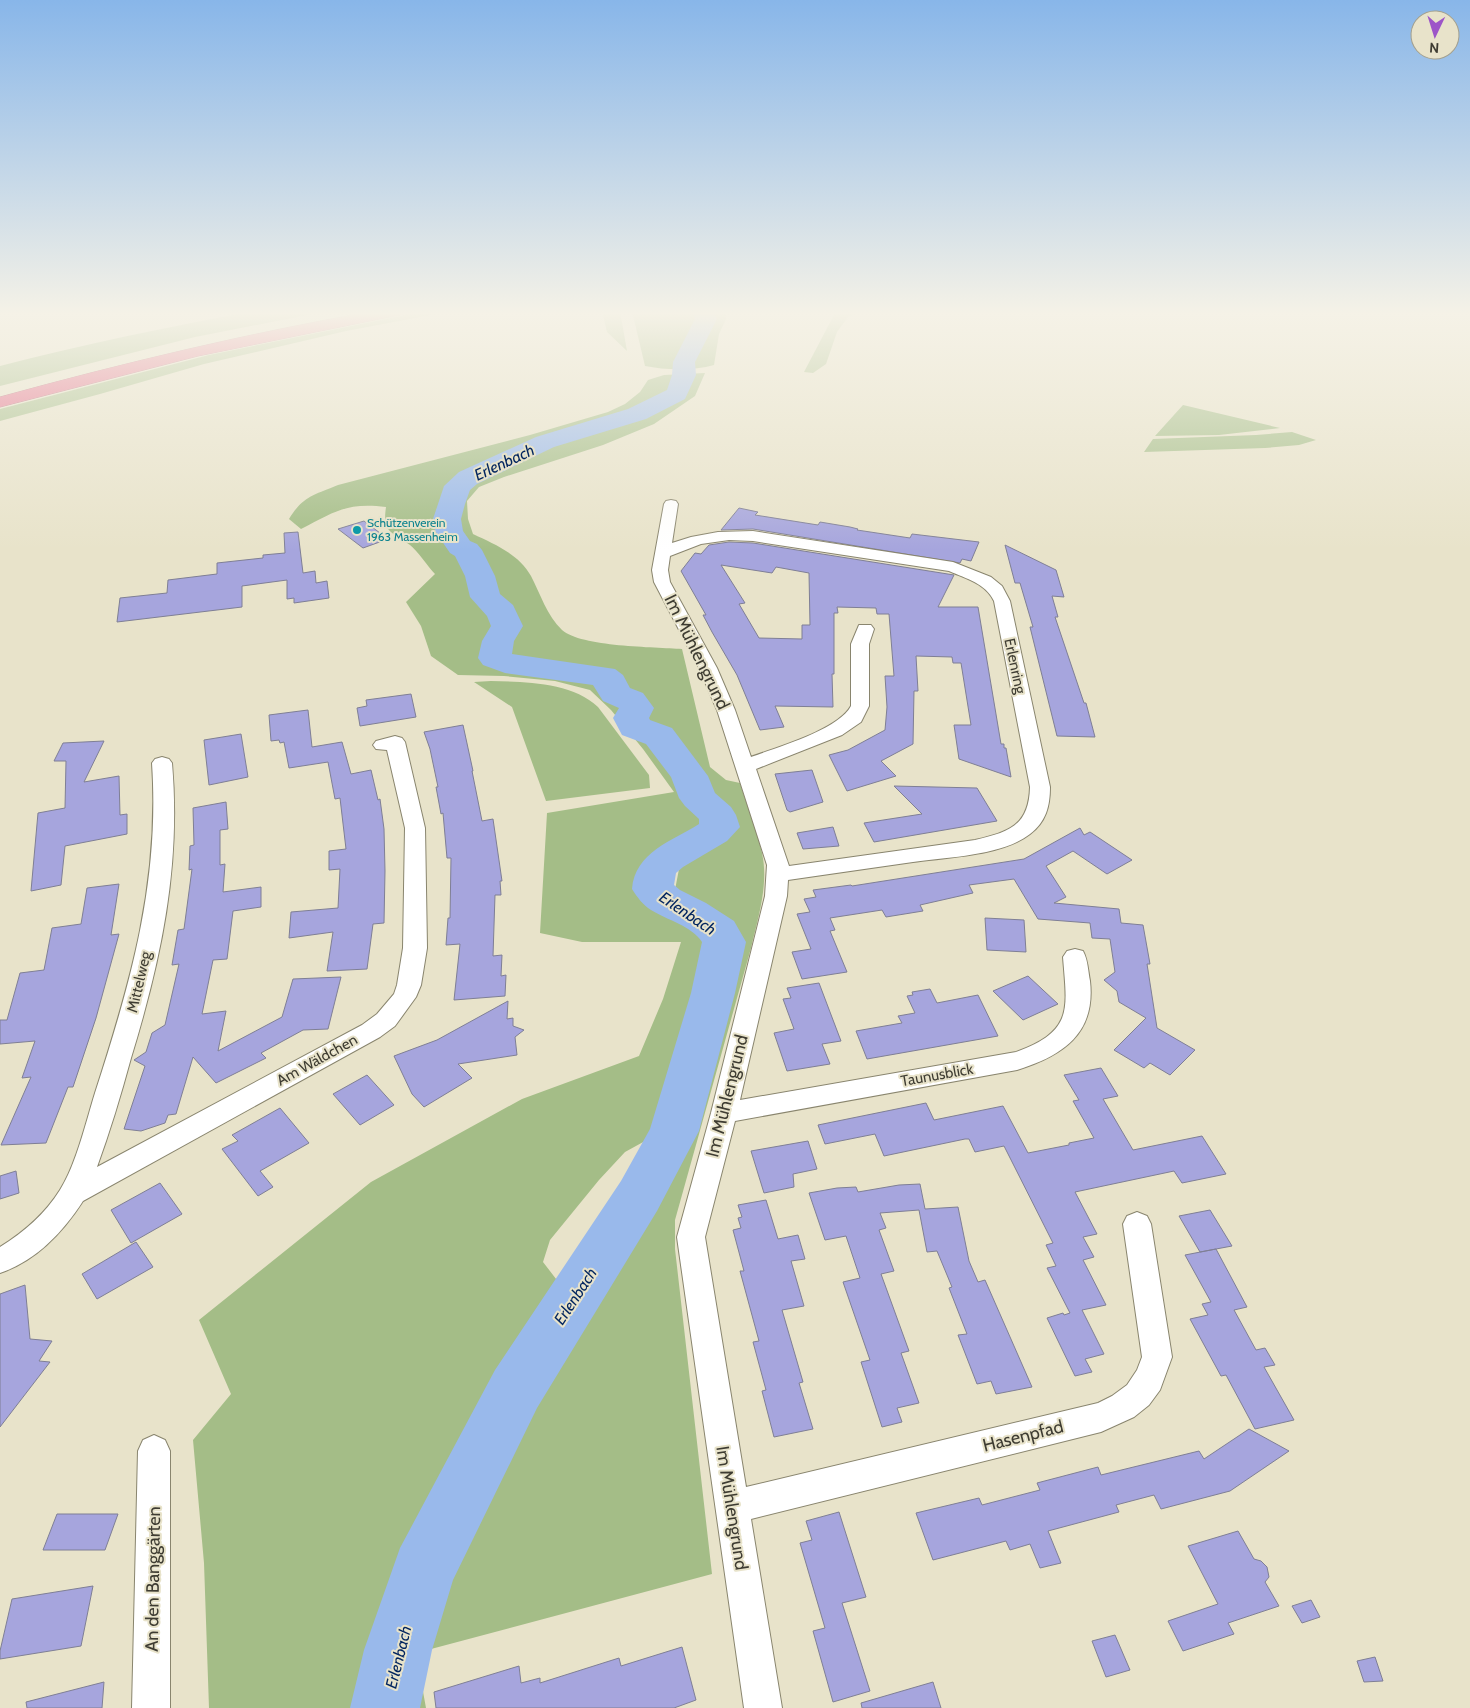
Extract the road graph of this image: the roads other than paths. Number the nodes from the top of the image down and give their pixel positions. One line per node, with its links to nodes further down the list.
1 (13, 391): 3 (highway)
2 (44, 391): 4 (highway)
3 (0, 394)
4 (0, 402)
5 (671, 504): 6 (street, Im Mühlengrund)
6 (664, 553): 10 (street, Im Mühlengrund); 11 (street, Erlenring)
7 (865, 629): 10 (street)
8 (383, 745): 14 (street, Am Wäldchen)
9 (162, 762): 14 (street, Mittelweg)
10 (746, 766): 11 (street, Im Mühlengrund)
11 (778, 874): 13 (street, Im Mühlengrund)
12 (1075, 957): 13 (street, Taunusblick)
13 (724, 1113): 18 (street, Im Mühlengrund)
14 (73, 1193): 16 (street, Am Wäldchen)
15 (1137, 1224): 18 (street, Hasenpfad)
16 (0, 1261)
17 (154, 1451): 19 (street, An den Banggärten)
18 (732, 1507): 20 (street, Im Mühlengrund)
19 (152, 1708)
20 (763, 1708)

